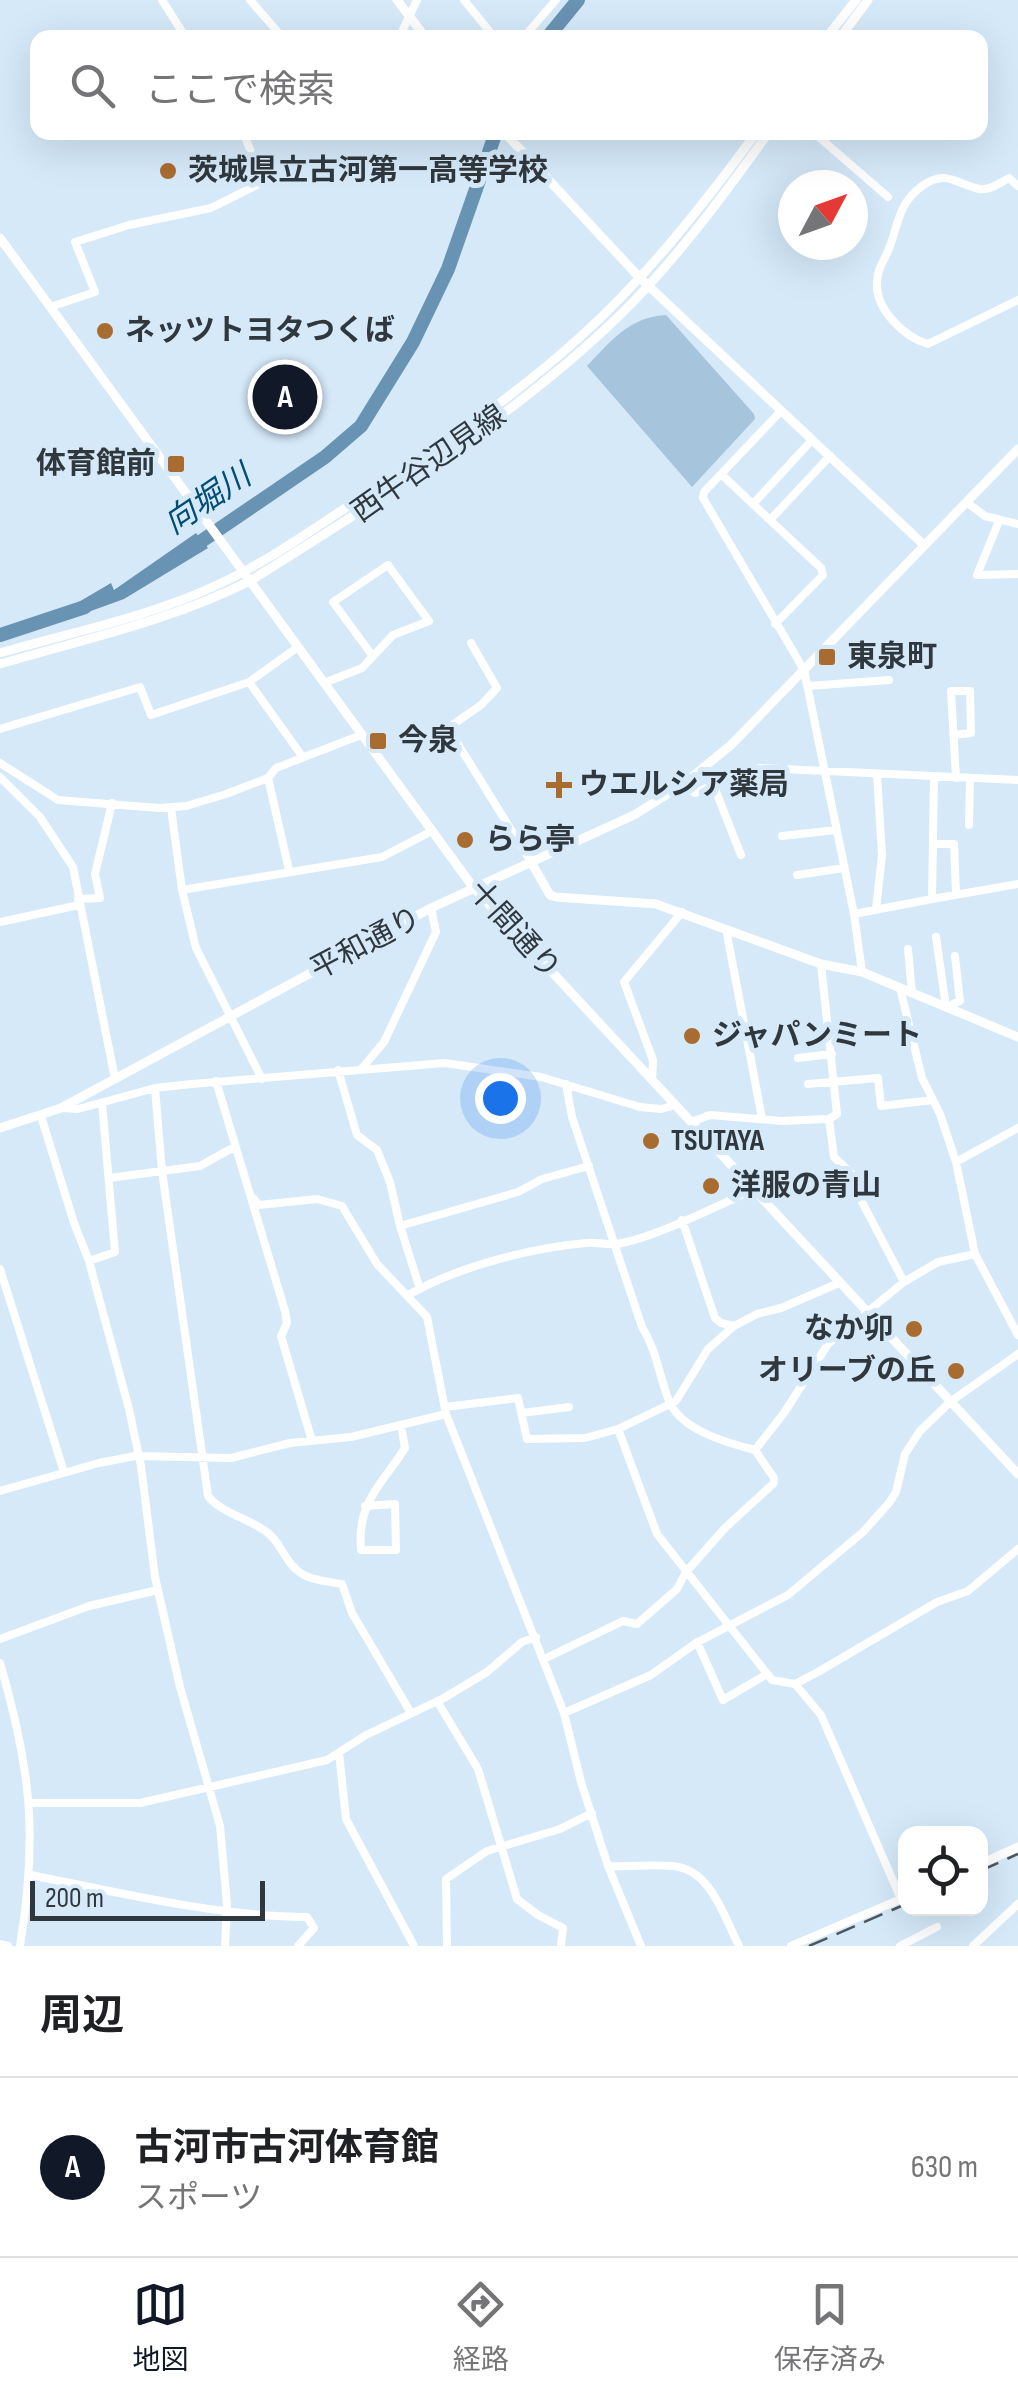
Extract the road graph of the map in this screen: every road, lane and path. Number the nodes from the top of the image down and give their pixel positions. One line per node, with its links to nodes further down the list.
1 (162, 0): 12 (street)
2 (250, 0): 13 (street)
3 (397, 0): 11 (street)
4 (417, 0): 11 (street)
5 (464, 0): 10 (street)
6 (480, 0): 10 (street)
7 (556, 0): 17 (street)
8 (856, 0): 18 (street)
9 (868, 0): 19 (street)
10 (471, 9): 16 (street)
11 (410, 17): 14 (street); 15 (street)
12 (181, 30)
13 (276, 30)
14 (403, 30)
15 (420, 30)
16 (488, 30)
17 (530, 30)
18 (832, 30)
19 (846, 30)
20 (246, 140): 31 (street)
21 (511, 140): 28 (street)
22 (751, 140): 28 (street, 西牛谷辺見線)
23 (763, 140): 29 (street, 西牛谷辺見線)
24 (822, 140): 26 (street)
25 (1018, 186): 30 (street)
26 (888, 198)
27 (0, 238): 31 (street, 十間通り)
28 (638, 278): 29 (street); 44 (street, 西牛谷辺見線)
29 (648, 286): 32 (street); 44 (street, 西牛谷辺見線)
30 (1018, 300)
31 (50, 307): 44 (street, 十間通り)
32 (781, 411): 33 (street); 36 (street)
33 (812, 440): 35 (street); 38 (street)
34 (1018, 449): 37 (street, 平和通り)
35 (830, 456): 39 (street); 42 (street)
36 (721, 474): 38 (street); 45 (street)
37 (966, 502): 40 (street); 42 (street, 平和通り)
38 (754, 504): 39 (street)
39 (770, 520): 45 (street)
40 (999, 521): 41 (street); 43 (street)
41 (1018, 524)
42 (924, 545): 51 (street, 平和通り)
43 (1018, 574)
44 (246, 577): 47 (street, 十間通り); 48 (street, 西牛谷辺見線); 50 (street, 西牛谷辺見線)
45 (776, 624): 51 (street)
46 (471, 643): 79 (street)
47 (298, 647): 53 (street); 54 (street, 十間通り)
48 (0, 653)
49 (372, 655): 49 (street); 54 (street)
50 (0, 664)
51 (804, 670): 55 (street); 70 (street, 平和通り)
52 (889, 680): 55 (street)
53 (249, 682): 56 (street); 59 (street)
54 (324, 683): 57 (street, 十間通り)
55 (808, 686): 61 (street)
56 (0, 729)
57 (362, 734): 59 (street); 75 (street, 十間通り)
58 (953, 735): 58 (street); 66 (street)
59 (302, 756): 64 (street)
60 (0, 764): 71 (street)
61 (826, 772): 62 (street); 69 (street); 74 (street)
62 (877, 775): 65 (street); 90 (street)
63 (0, 777): 88 (street)
64 (268, 778): 72 (street); 81 (street)
65 (934, 778): 66 (street); 77 (street)
66 (956, 778): 67 (street)
67 (970, 779): 68 (street); 73 (street)
68 (1018, 780)
69 (713, 784): 70 (street); 78 (street)
70 (682, 785): 79 (street, 平和通り)
71 (112, 804): 72 (street); 88 (street)
72 (171, 808): 85 (street)
73 (969, 826)
74 (836, 830): 76 (street); 80 (street)
75 (432, 831): 81 (street); 84 (street, 十間通り)
76 (782, 836)
77 (932, 844): 86 (street); 87 (street)
78 (742, 854)
79 (530, 862): 84 (street, 平和通り); 91 (street)
80 (844, 868): 82 (street); 92 (street)
81 (289, 870): 85 (street)
82 (796, 875)
83 (1018, 884): 86 (street)
84 (473, 887): 89 (street, 平和通り); 111 (street, 十間通り)
85 (182, 890): 103 (street)
86 (956, 894): 87 (street)
87 (932, 899): 90 (street)
88 (78, 902): 93 (street); 109 (street)
89 (432, 908): 103 (street, 平和通り); 107 (street)
90 (876, 910): 92 (street)
91 (682, 912): 94 (street); 111 (street)
92 (854, 914): 99 (street)
93 (0, 922)
94 (726, 929): 98 (street); 122 (street)
95 (936, 937): 102 (street)
96 (908, 949): 101 (street)
97 (955, 956): 102 (street)
98 (821, 964): 99 (street); 105 (street)
99 (862, 972): 100 (street)
100 (900, 988): 101 (street); 117 (street)
101 (912, 993): 102 (street)
102 (946, 1007): 104 (street)
103 (232, 1016): 109 (street, 平和通り); 110 (street)
104 (1018, 1038)
105 (832, 1054): 106 (street); 113 (street)
106 (798, 1058)
107 (363, 1068): 108 (street); 114 (street)
108 (338, 1070): 110 (street); 135 (street)
109 (116, 1079): 120 (street, 平和通り)
110 (262, 1079): 112 (street)
111 (652, 1079): 119 (street, 十間通り)
112 (216, 1081): 116 (street); 127 (street)
113 (834, 1082): 115 (street); 117 (street); 123 (street)
114 (566, 1084): 119 (street); 129 (street)
115 (808, 1084)
116 (156, 1088): 118 (street); 130 (street)
117 (933, 1100): 128 (street)
118 (102, 1102): 120 (street); 131 (street)
119 (676, 1105): 124 (street, 十間通り)
120 (60, 1108): 121 (street, 平和通り)
121 (41, 1116): 125 (street, 平和通り); 138 (street)
122 (762, 1118): 123 (street); 124 (street)
123 (829, 1119): 140 (street)
124 (691, 1122): 132 (street, 十間通り)
125 (0, 1128)
126 (1018, 1128): 128 (street)
127 (234, 1147): 130 (street); 133 (street)
128 (956, 1162): 137 (street)
129 (589, 1166): 135 (street); 136 (street)
130 (162, 1171): 131 (street); 158 (street)
131 (109, 1178): 138 (street)
132 (754, 1190): 134 (street); 141 (street, 十間通り)
133 (252, 1198): 143 (street); 155 (street)
134 (682, 1220): 136 (street); 145 (street)
135 (400, 1226): 142 (street)
136 (616, 1244): 142 (street); 149 (street)
137 (975, 1254): 140 (street); 146 (street)
138 (90, 1261): 157 (street)
139 (0, 1269): 159 (street)
140 (904, 1282): 144 (street)
141 (839, 1283): 144 (street, 十間通り); 145 (street)
142 (420, 1289): 143 (street)
143 (408, 1295): 151 (street)
144 (867, 1312): 148 (street, 十間通り); 156 (street)
145 (734, 1326): 149 (street)
146 (1018, 1335)
147 (1018, 1354): 148 (street)
148 (950, 1402): 160 (street, 十間通り); 166 (street)
149 (670, 1404): 154 (street); 156 (street)
150 (568, 1407): 152 (street)
151 (446, 1410): 152 (street); 153 (street); 167 (street)
152 (522, 1412): 154 (street)
153 (401, 1425): 155 (street); 162 (street)
154 (618, 1428): 164 (street)
155 (312, 1441): 158 (street)
156 (755, 1450): 164 (street)
157 (139, 1456): 158 (street); 159 (street); 165 (street)
158 (202, 1458): 175 (street)
159 (64, 1472): 161 (street)
160 (1018, 1474)
161 (0, 1491)
162 (365, 1506): 162 (street)
163 (1018, 1550): 173 (street)
164 (686, 1572): 166 (street); 170 (street)
165 (158, 1590): 168 (street); 178 (street)
166 (727, 1626): 169 (street); 172 (street)
167 (536, 1636): 170 (street); 174 (street)
168 (0, 1640)
169 (698, 1642): 172 (street); 176 (street)
170 (544, 1659): 176 (street)
171 (0, 1663): 179 (street)
172 (766, 1674): 173 (street)
173 (795, 1684): 186 (street)
174 (436, 1701): 175 (street); 181 (street)
175 (411, 1713): 177 (street)
176 (564, 1713): 180 (street)
177 (339, 1754): 178 (street); 197 (street)
178 (209, 1786): 179 (street); 189 (street)
179 (29, 1803): 185 (street)
180 (592, 1813): 181 (street); 184 (street)
181 (503, 1846): 198 (street); 199 (street)
182 (1018, 1847): 183 (street)
183 (988, 1860)
184 (608, 1866): 200 (street); 201 (street)
185 (31, 1875): 189 (street); 194 (street)
186 (898, 1887)
187 (898, 1900): 202 (street)
188 (1018, 1904): 204 (street)
189 (227, 1910): 195 (street); 196 (street)
190 (937, 1928): 191 (street)
191 (912, 1943): 203 (street)
192 (0, 1944): 193 (street)
193 (8, 1946)
194 (20, 1946)
195 (225, 1946)
196 (298, 1946)
197 (414, 1946)
198 (447, 1946)
199 (561, 1946)
200 (641, 1946)
201 (739, 1946)
202 (791, 1946)
203 (900, 1946)
204 (974, 1946)

